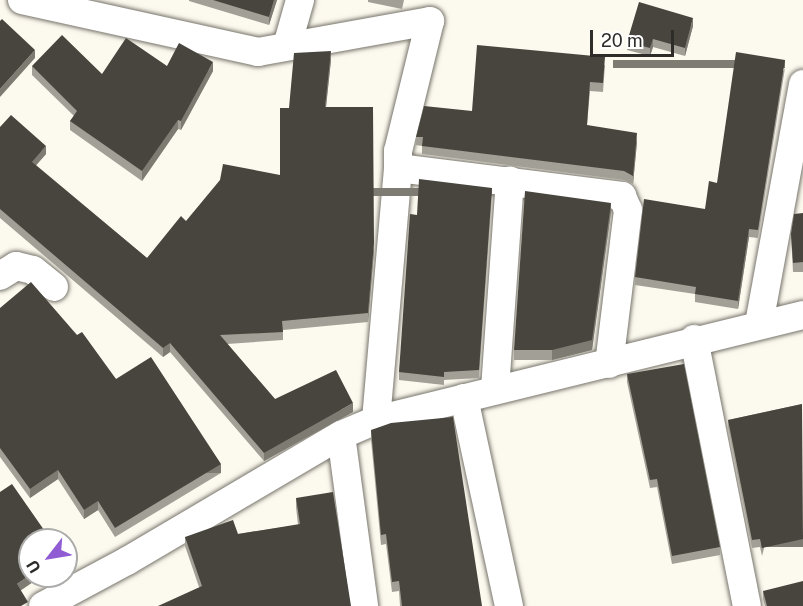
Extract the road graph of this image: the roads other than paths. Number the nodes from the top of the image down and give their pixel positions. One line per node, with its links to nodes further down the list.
1 (22, 0): 4 (street)
2 (300, 0): 4 (street)
3 (435, 10): 4 (street); 6 (street)
4 (287, 46)
5 (803, 84): 11 (street)
6 (398, 168): 7 (street); 16 (street)
7 (510, 181): 13 (street); 14 (street)
8 (2, 269): 9 (street)
9 (54, 287)
10 (803, 315): 11 (street)
11 (759, 324): 12 (street)
12 (694, 339): 13 (street); 21 (street)
13 (609, 363): 14 (street)
14 (495, 389): 15 (street)
15 (464, 398): 16 (street); 20 (street)
16 (376, 420): 17 (street)
17 (341, 435): 18 (street); 19 (street)
18 (43, 606)
19 (364, 606)
20 (509, 606)
21 (747, 606)

